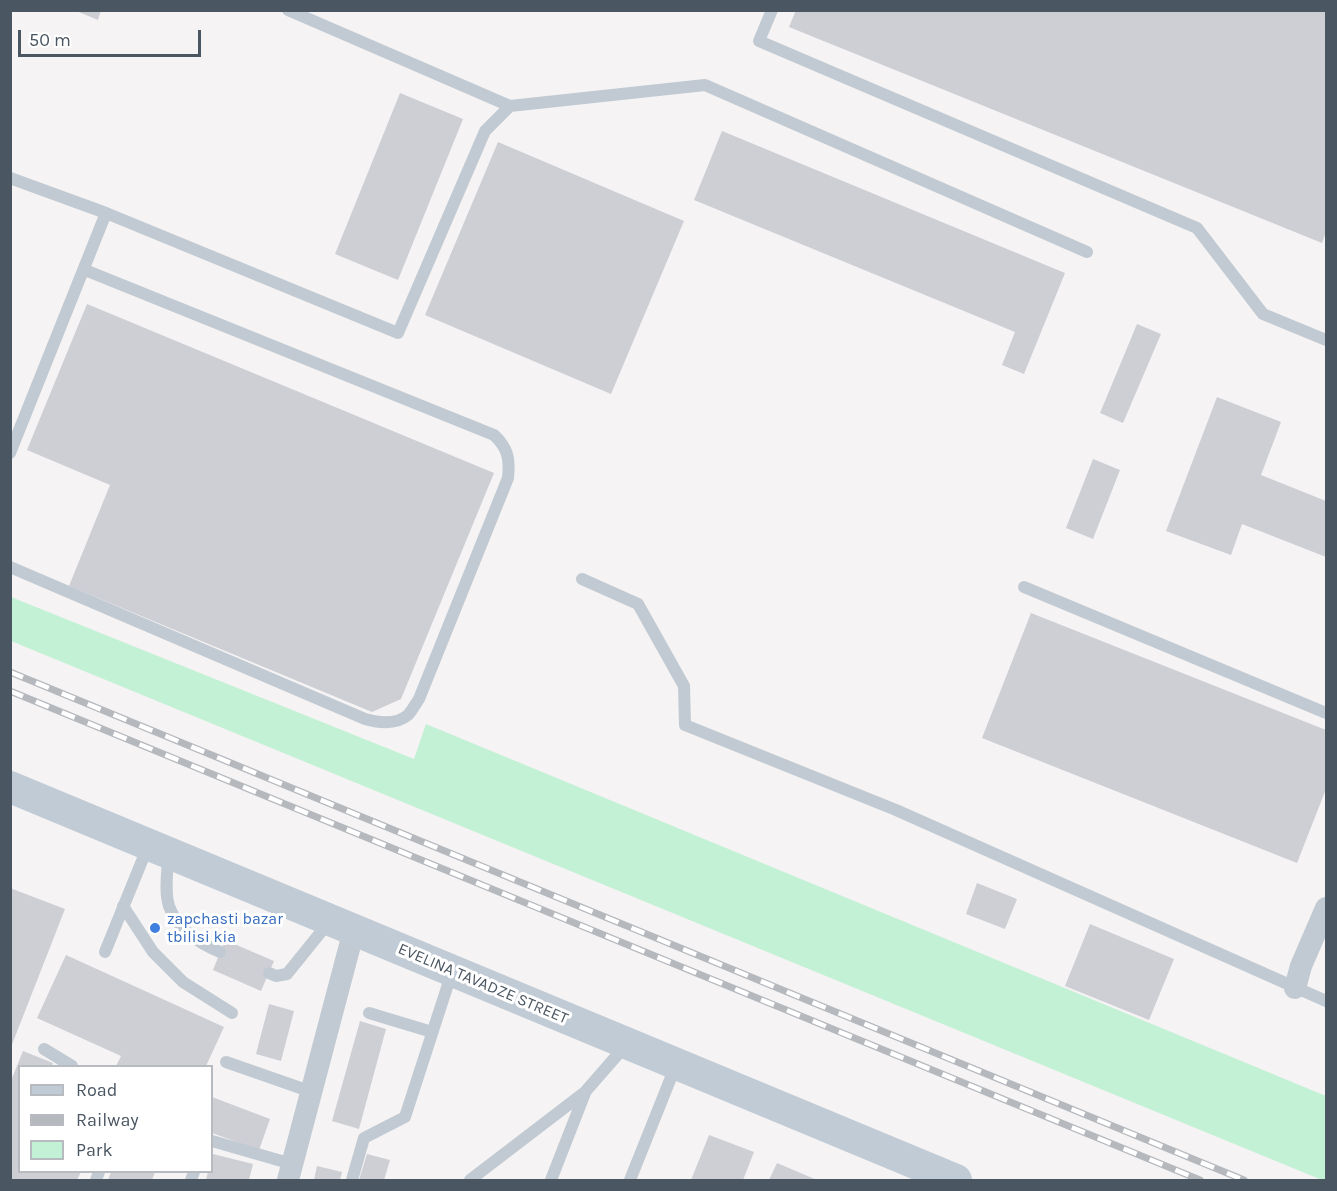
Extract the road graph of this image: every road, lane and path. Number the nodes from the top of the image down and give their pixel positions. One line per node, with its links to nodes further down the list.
1 (288, 10): 3 (lane)
2 (772, 10): 8 (lane)
3 (510, 106): 5 (lane); 6 (lane)
4 (10, 178): 5 (lane)
5 (106, 213): 7 (lane)
6 (1087, 252)
7 (85, 270): 9 (lane); 10 (lane)
8 (1326, 340)
9 (10, 453)
10 (10, 567)
11 (582, 579): 23 (lane)
12 (1024, 587): 13 (lane)
13 (1326, 713)
14 (10, 787): 15 (main road, EVELINA TAVADZE STREET)
15 (158, 849): 16 (lane); 18 (main road, EVELINA TAVADZE STREET); 20 (lane)
16 (123, 906): 19 (lane); 25 (lane)
17 (1326, 908): 23 (street)
18 (342, 926): 21 (main road, EVELINA TAVADZE STREET); 22 (lane); 33 (street)
19 (105, 952)
20 (220, 952)
21 (452, 971): 27 (lane); 28 (main road, EVELINA TAVADZE STREET)
22 (269, 973)
23 (1295, 988): 24 (lane)
24 (1326, 1001)
25 (232, 1013)
26 (369, 1013): 27 (lane)
27 (432, 1032): 37 (lane)
28 (627, 1044): 32 (main road, EVELINA TAVADZE STREET); 34 (lane)
29 (44, 1049): 31 (lane)
30 (226, 1062): 33 (lane)
31 (70, 1065)
32 (676, 1065): 40 (lane); 41 (main road, EVELINA TAVADZE STREET)
33 (312, 1092): 36 (street)
34 (585, 1092): 38 (lane); 39 (lane)
35 (213, 1141): 36 (lane)
36 (290, 1172)
37 (352, 1180)
38 (470, 1180)
39 (551, 1180)
40 (630, 1180)
41 (956, 1180)

